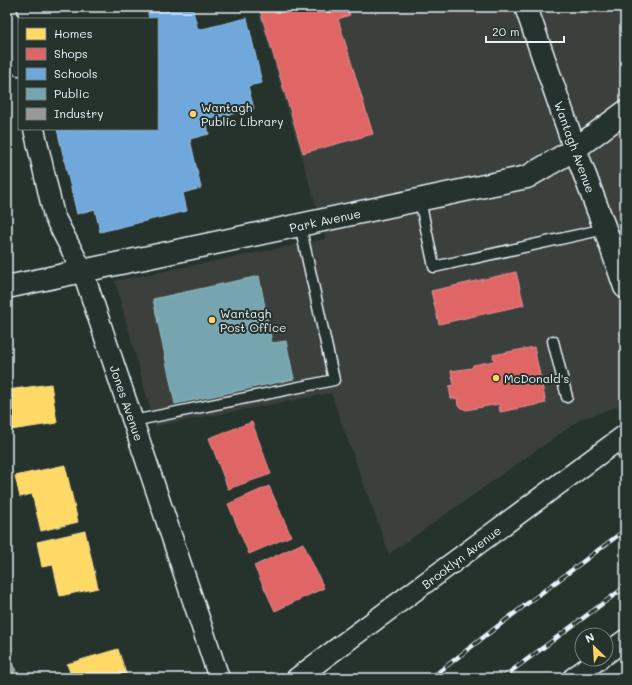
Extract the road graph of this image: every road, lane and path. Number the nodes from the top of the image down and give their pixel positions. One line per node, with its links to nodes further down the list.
1 (526, 7): 6 (street, Wantagh Avenue)
2 (7, 13): 3 (street)
3 (18, 61)
4 (625, 112): 6 (street, Park Avenue)
5 (34, 130): 10 (street, Jones Avenue)
6 (575, 149): 7 (street, Park Avenue); 9 (street, Wantagh Avenue)
7 (420, 200): 8 (street, Park Avenue); 9 (lane)
8 (300, 225): 10 (street, Park Avenue); 15 (lane)
9 (605, 228): 12 (street, Wantagh Avenue)
10 (83, 272): 11 (street, Park Avenue); 15 (street, Jones Avenue)
11 (7, 287)
12 (625, 287)
13 (553, 341): 14 (lane)
14 (566, 398)
15 (133, 421): 20 (street, Jones Avenue)
16 (623, 444): 21 (street, Brooklyn Avenue)
17 (625, 640): 18 (street)
18 (614, 648)
19 (588, 667): 22 (street)
20 (219, 678)
21 (297, 678)
22 (573, 678)

